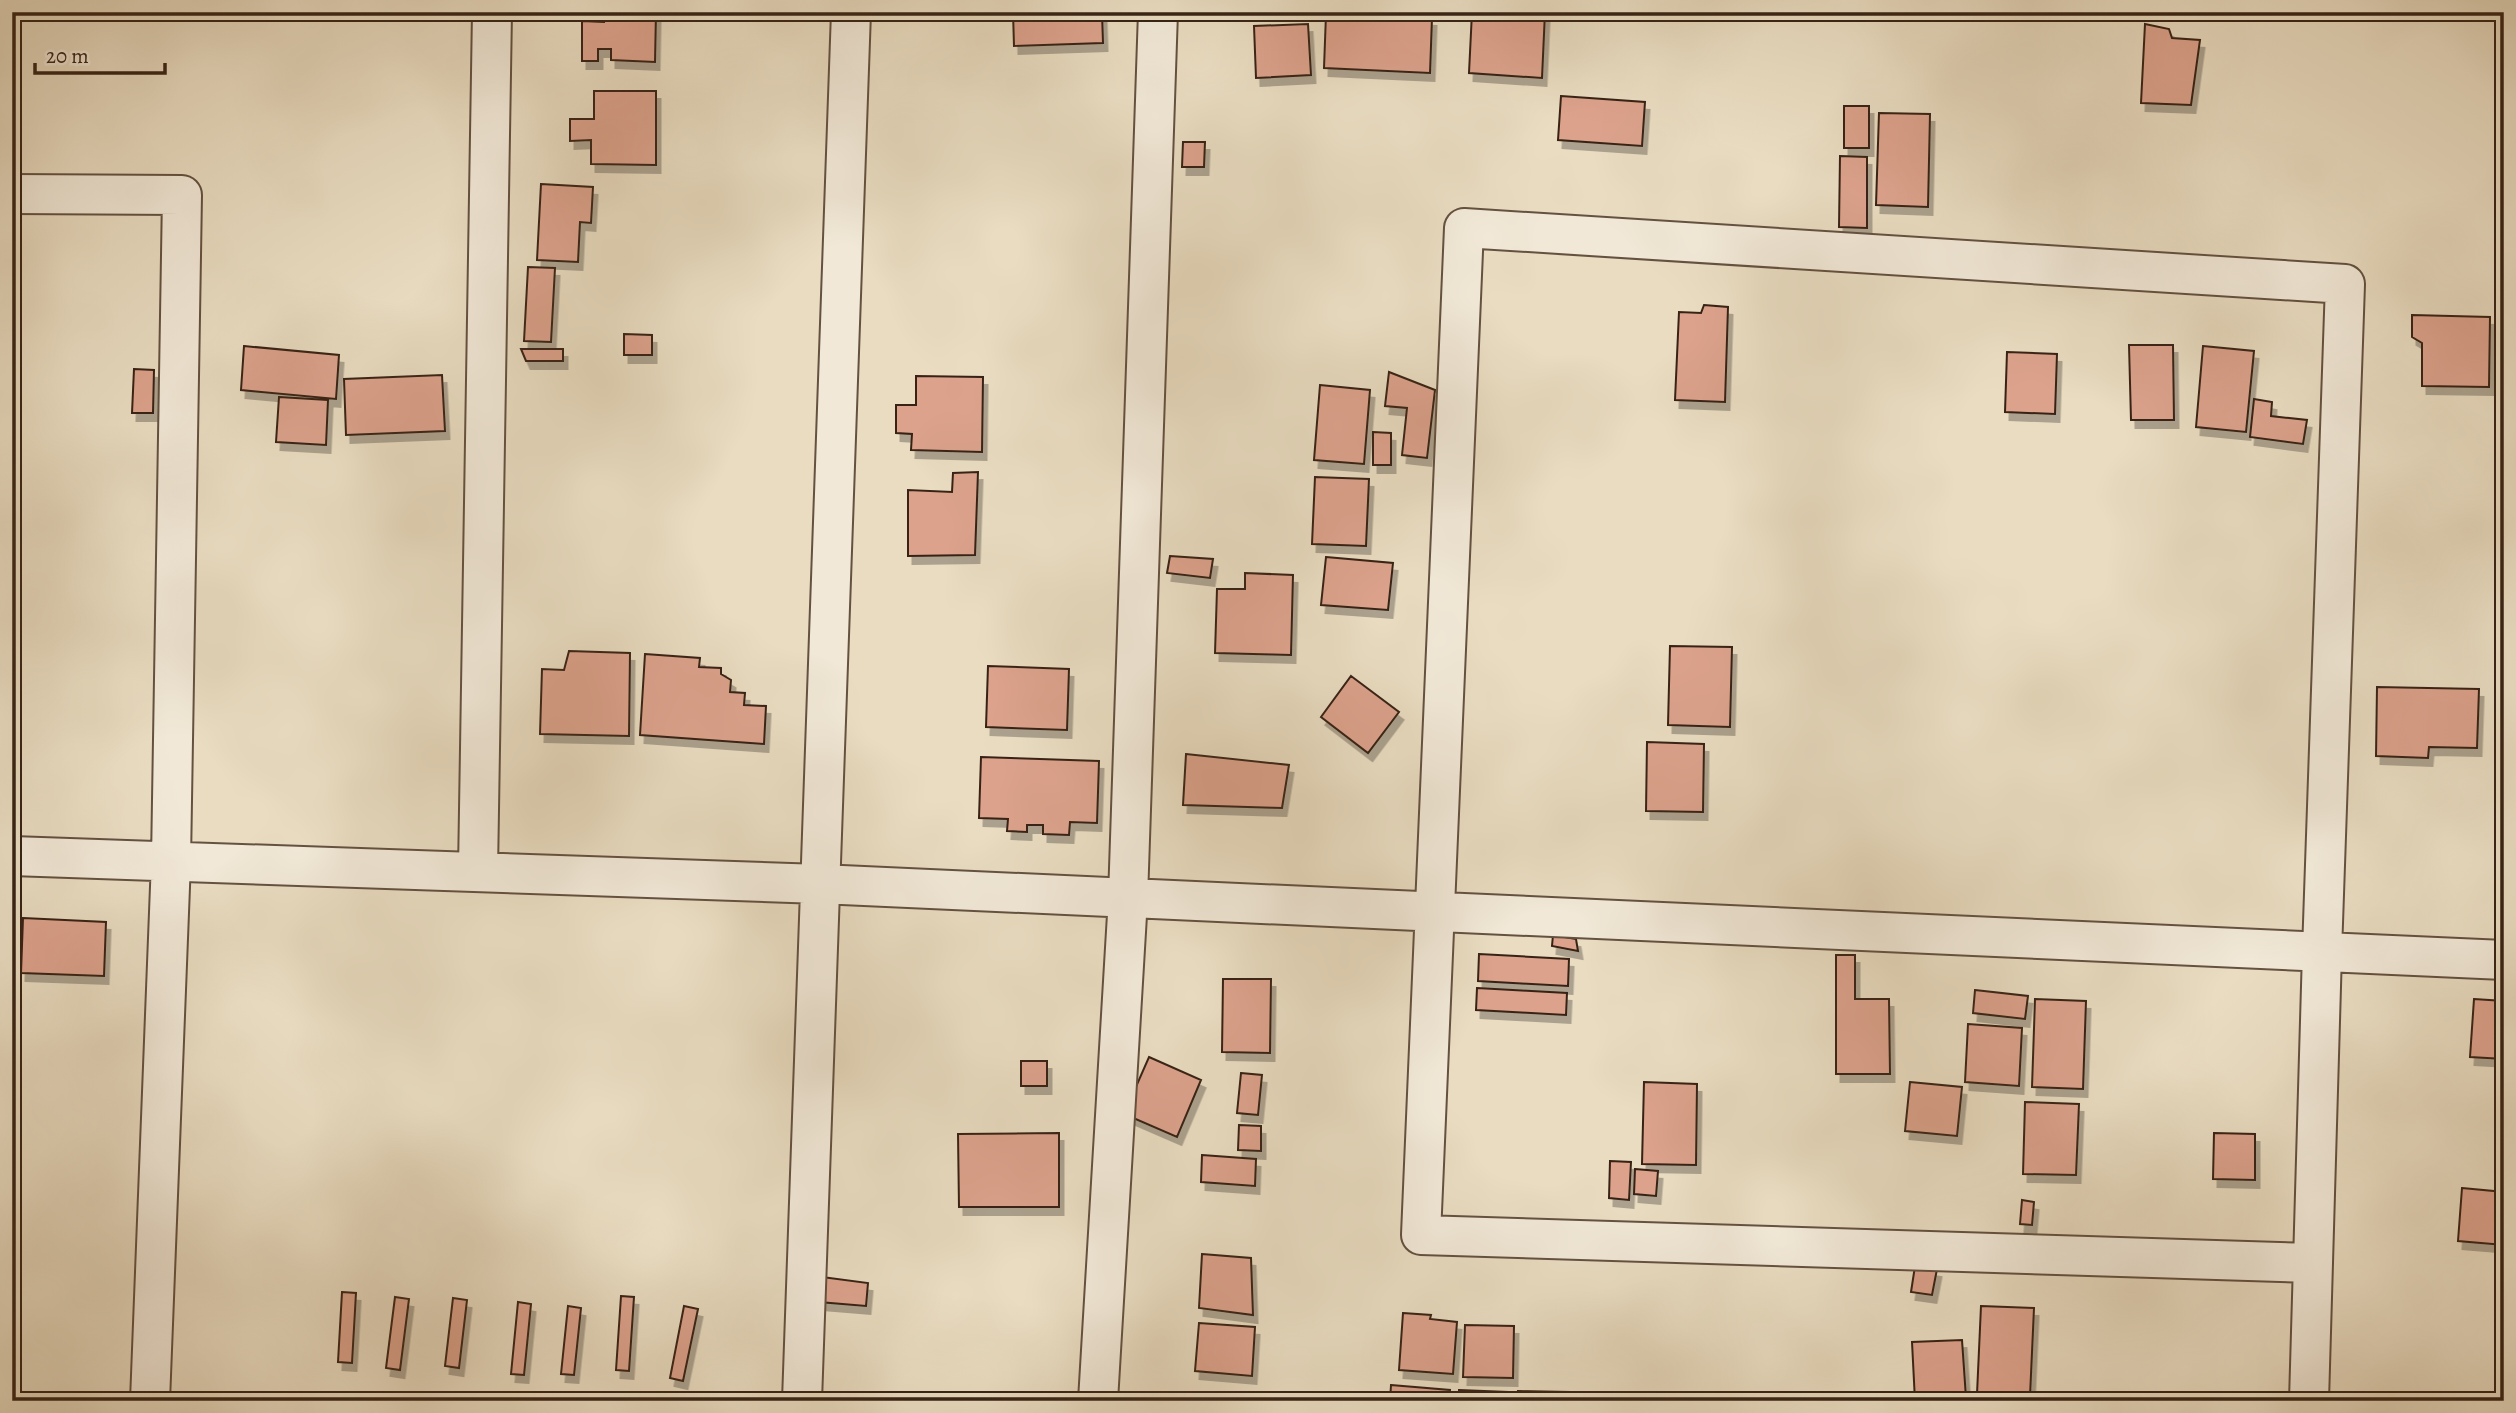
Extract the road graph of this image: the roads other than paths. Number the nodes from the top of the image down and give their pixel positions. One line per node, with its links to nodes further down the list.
1 (492, 12): 7 (street)
2 (851, 12): 8 (street)
3 (1158, 12): 9 (street)
4 (12, 194): 6 (street)
5 (12, 856): 6 (street)
6 (171, 861): 7 (street); 14 (street)
7 (478, 871): 8 (street)
8 (820, 884): 9 (street); 15 (street)
9 (1128, 898): 10 (street); 16 (street)
10 (1435, 912): 11 (street); 11 (street); 13 (street)
11 (2322, 952): 12 (street); 13 (street)
12 (2504, 960)
13 (2313, 1263): 17 (street)
14 (150, 1401)
15 (802, 1401)
16 (1098, 1401)
17 (2309, 1401)

